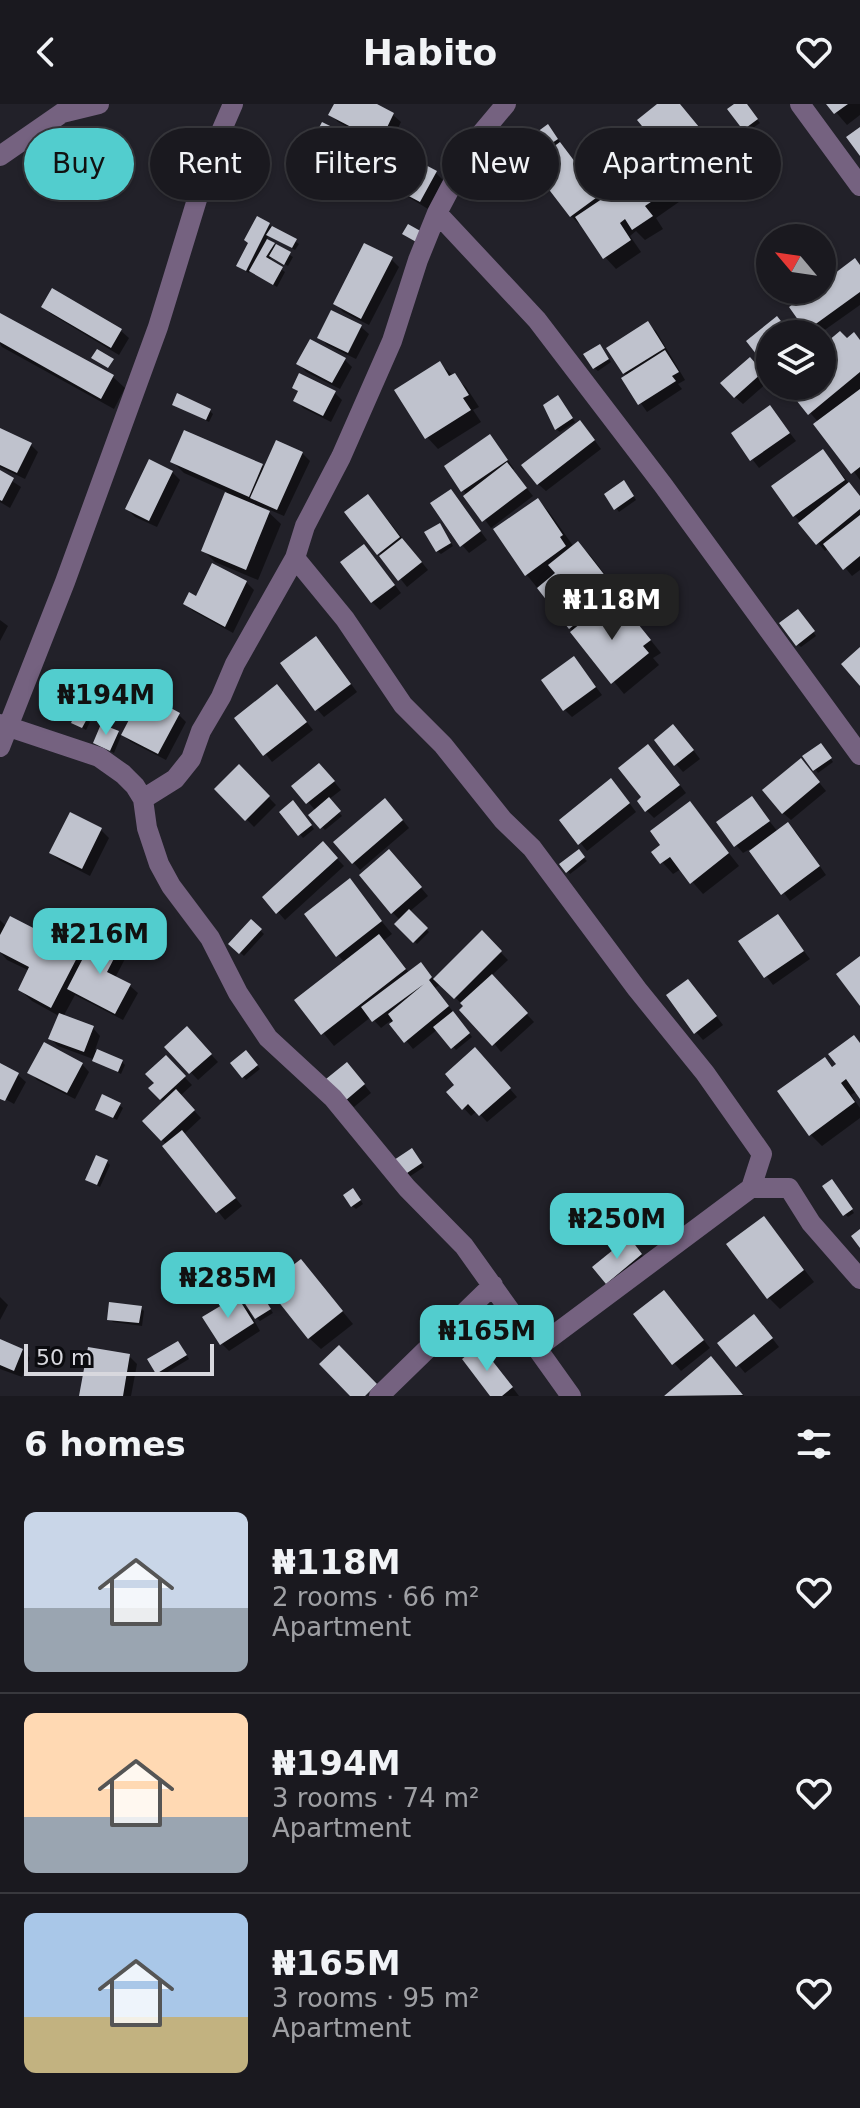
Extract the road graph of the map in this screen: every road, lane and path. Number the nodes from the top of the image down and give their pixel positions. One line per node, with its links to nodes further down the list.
1 (99, 104): 5 (street)
2 (233, 104): 10 (street)
3 (506, 104): 8 (street)
4 (800, 104): 7 (street)
5 (55, 109): 6 (street)
6 (0, 156)
7 (860, 186)
8 (437, 213): 9 (street); 11 (street)
9 (295, 558): 12 (street); 13 (street)
10 (2, 733): 12 (street)
11 (860, 755)
12 (143, 799): 17 (street)
13 (762, 1154): 14 (street); 15 (street)
14 (751, 1188): 15 (street); 18 (street)
15 (789, 1188): 16 (street)
16 (860, 1279)
17 (493, 1285): 18 (street); 19 (street)
18 (538, 1347): 20 (street)
19 (379, 1396)
20 (571, 1396)

